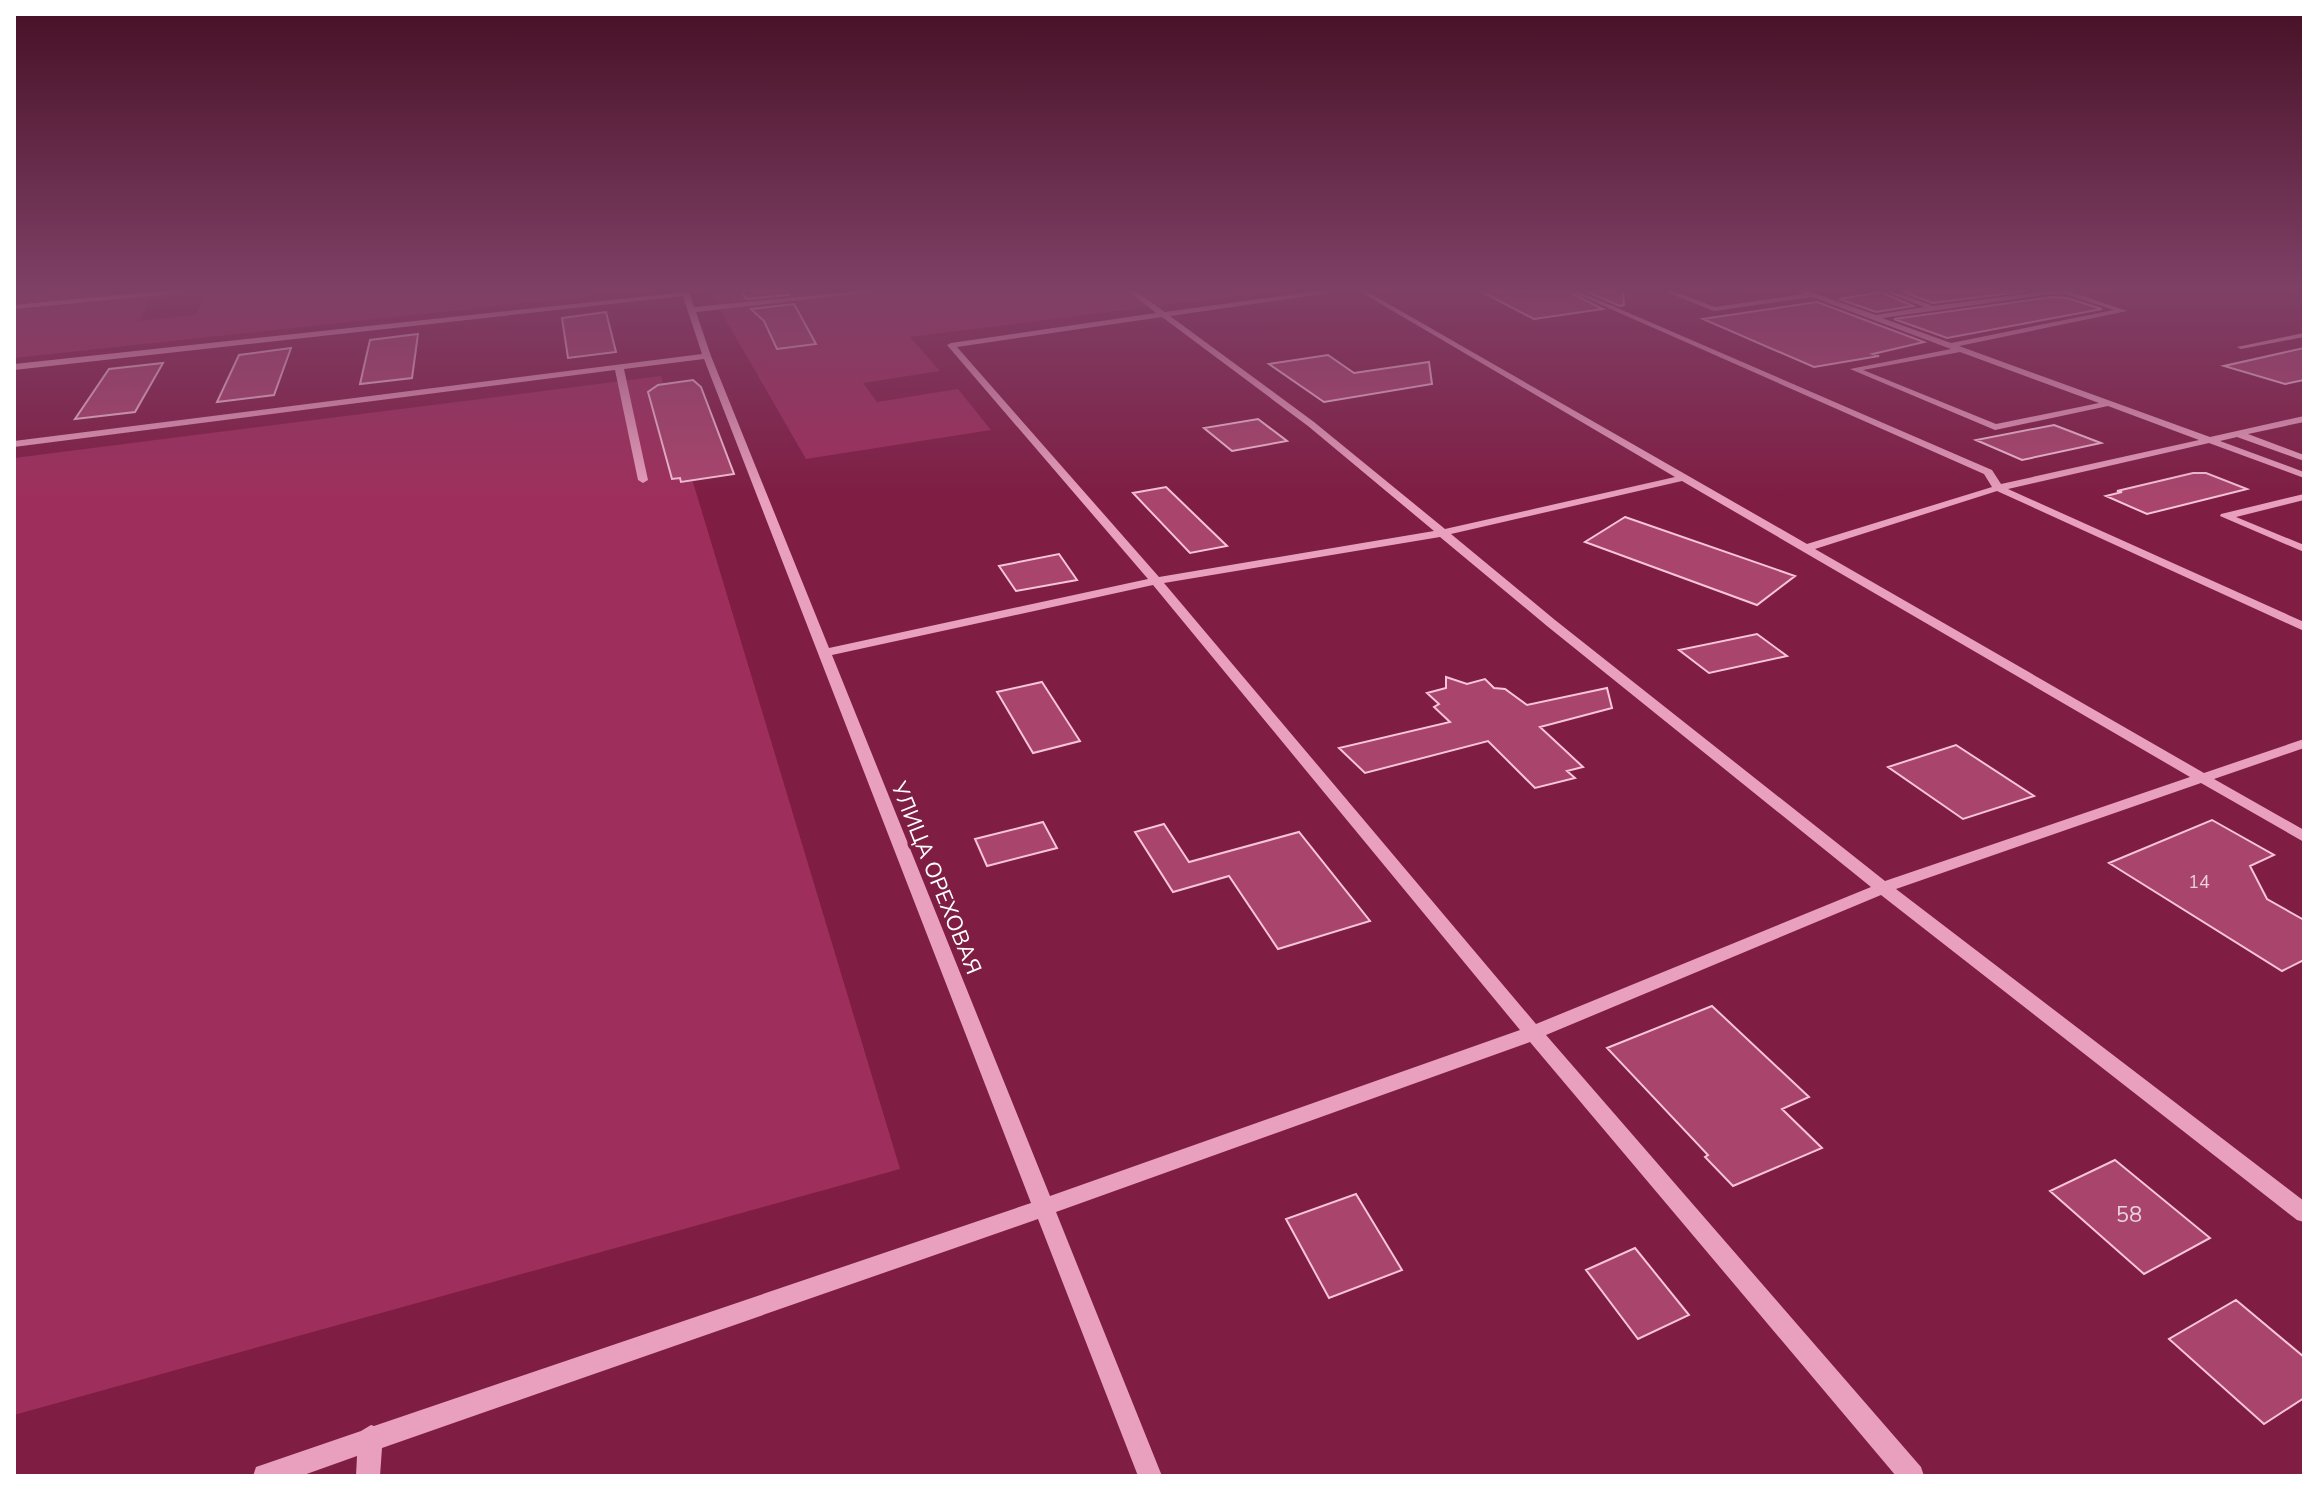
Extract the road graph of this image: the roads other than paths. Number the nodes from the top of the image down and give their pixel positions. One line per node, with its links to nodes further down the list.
1 (77, 361): 10 (street)
2 (671, 361): 11 (street)
3 (709, 361): 28 (street, УЛИЦА ОРЕХОВАЯ)
4 (964, 361): 26 (street)
5 (1225, 361): 23 (street)
6 (1483, 361): 19 (street)
7 (1732, 361): 21 (street)
8 (1900, 361): 12 (street)
9 (1994, 361): 12 (street)
10 (14, 367)
11 (619, 367): 16 (street); 20 (street)
12 (2111, 403): 15 (street)
13 (2304, 419): 14 (street)
14 (2238, 434): 15 (street); 17 (street)
15 (2211, 440): 18 (street); 21 (street)
16 (14, 444)
17 (2304, 458)
18 (2304, 475)
19 (1686, 477): 23 (street); 24 (street)
20 (643, 480)
21 (1998, 488): 24 (street); 27 (street)
22 (2304, 497): 25 (street)
23 (1443, 533): 26 (street); 32 (street)
24 (1807, 548): 30 (street)
25 (2304, 549)
26 (1156, 581): 28 (street); 33 (street)
27 (2304, 627)
28 (824, 653): 34 (street, УЛИЦА ОРЕХОВАЯ)
29 (2304, 743): 30 (street)
30 (2205, 777): 31 (street); 32 (street)
31 (2304, 837)
32 (1883, 888): 33 (street); 35 (street)
33 (1533, 1033): 34 (street); 40 (street)
34 (1043, 1208): 36 (street); 39 (street, УЛИЦА ОРЕХОВАЯ)
35 (2304, 1213)
36 (371, 1437): 37 (street); 38 (street)
37 (265, 1476)
38 (368, 1476)
39 (1150, 1476)
40 (1912, 1476)

